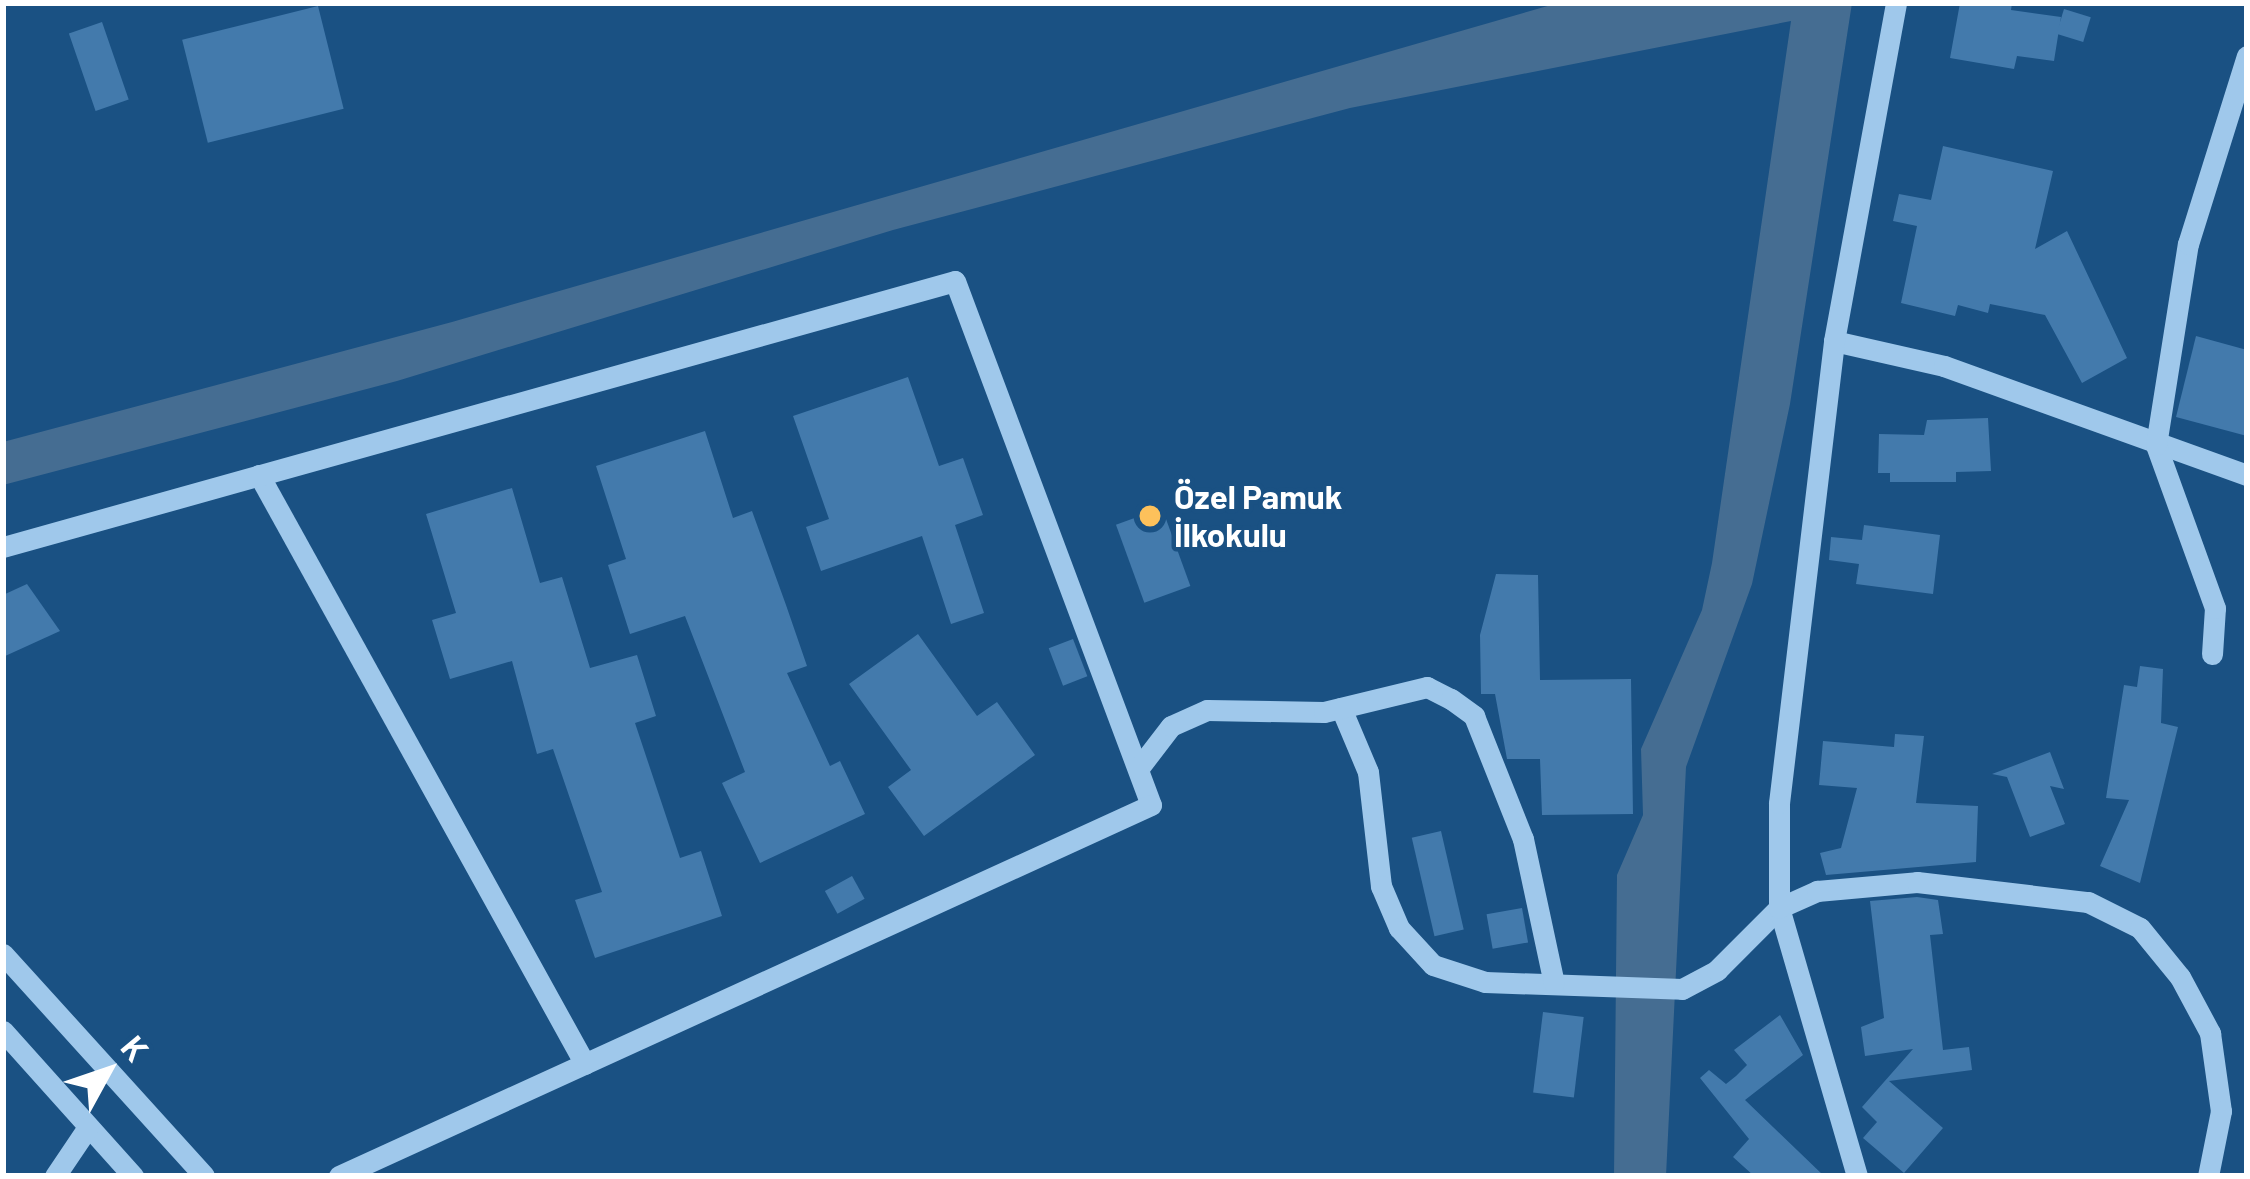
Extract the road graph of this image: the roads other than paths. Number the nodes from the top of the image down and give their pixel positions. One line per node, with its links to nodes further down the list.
1 (1896, 3): 3 (street)
2 (2247, 56): 4 (street)
3 (1834, 341): 4 (street); 11 (street)
4 (2156, 445): 6 (street); 8 (street)
5 (259, 475): 7 (street); 10 (street); 15 (street)
6 (2247, 475)
7 (3, 547)
8 (2212, 654)
9 (1341, 708): 10 (street); 13 (street); 13 (street)
10 (1138, 769): 15 (street)
11 (1779, 908): 13 (street); 21 (street); 22 (street)
12 (3, 954): 19 (street)
13 (1554, 983)
14 (3, 1031): 16 (street)
15 (584, 1064): 20 (street)
16 (88, 1127): 17 (street); 18 (street)
17 (55, 1176)
18 (133, 1176)
19 (204, 1176)
20 (339, 1176)
21 (1857, 1176)
22 (2208, 1176)

